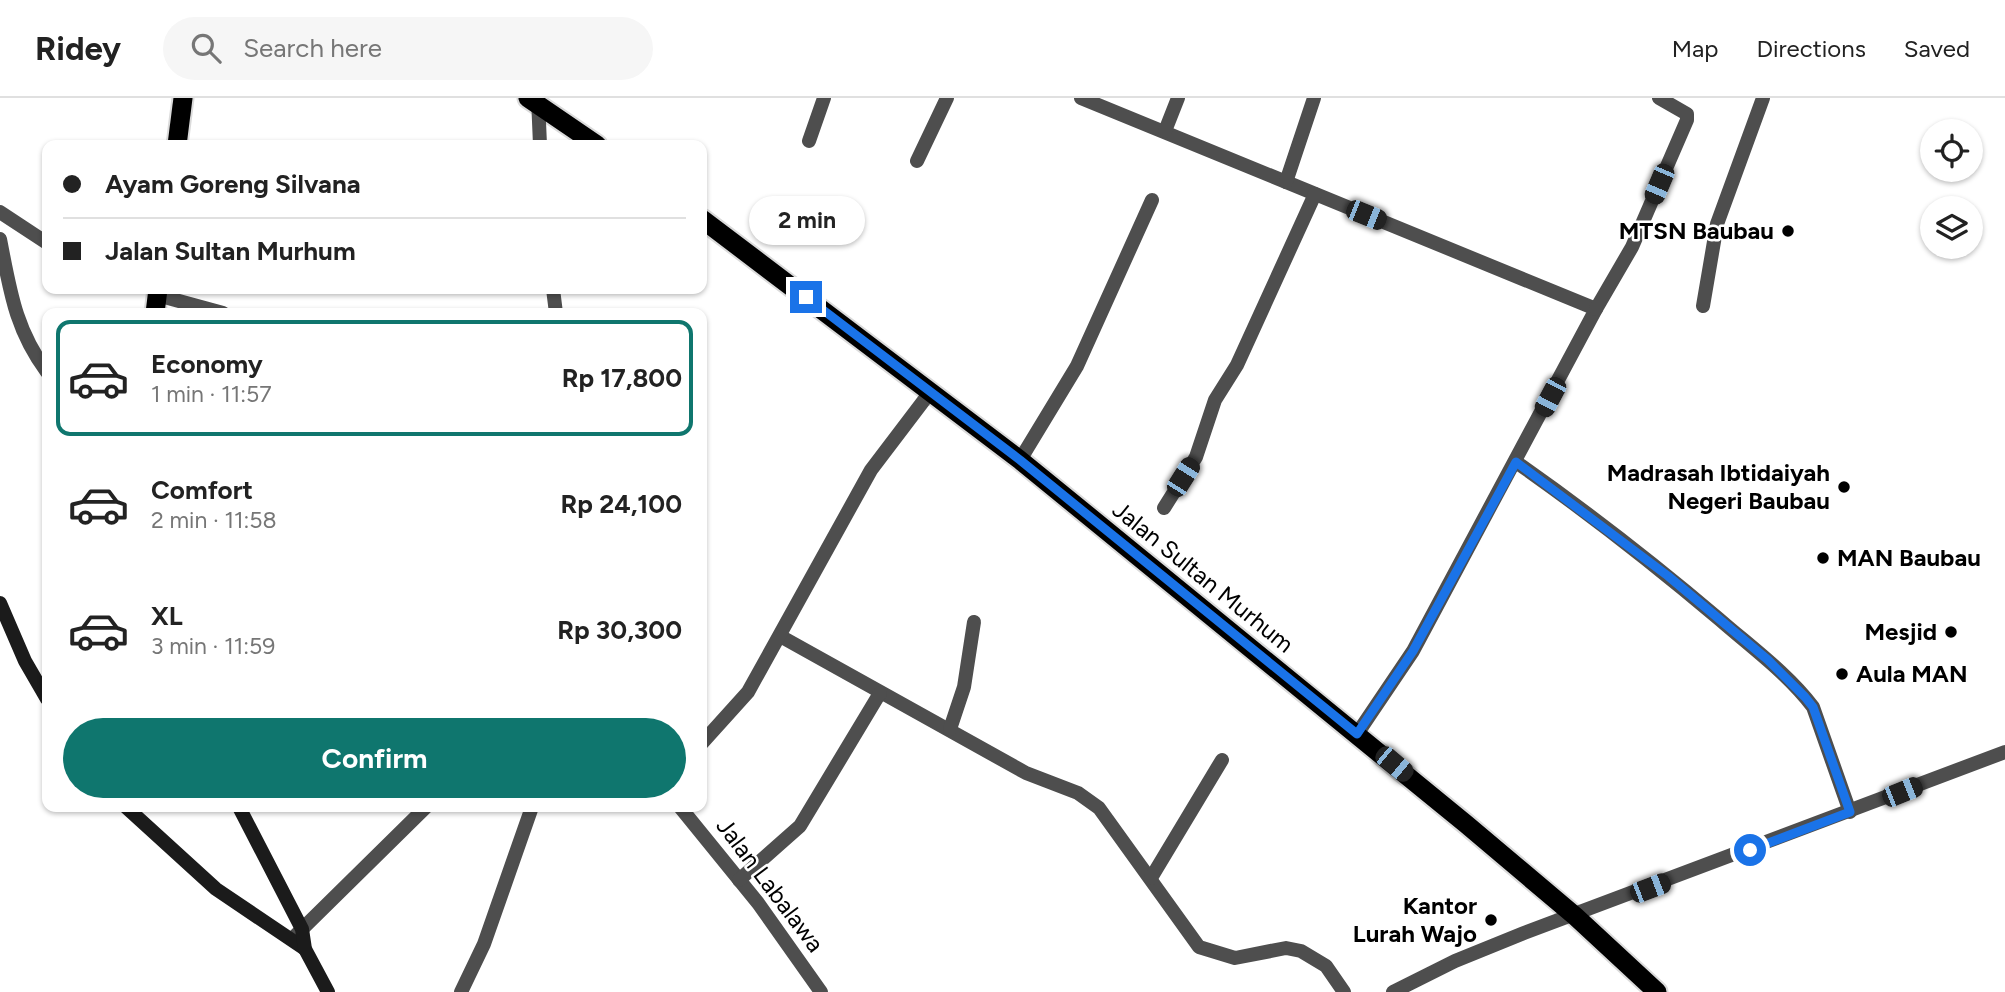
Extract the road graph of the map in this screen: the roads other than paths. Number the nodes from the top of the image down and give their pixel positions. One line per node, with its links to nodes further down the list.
1 (183, 98): 11 (highway)
2 (824, 98): 14 (street)
3 (947, 98): 15 (street)
4 (1081, 98): 10 (street)
5 (1178, 98): 10 (street)
6 (1314, 98): 16 (street)
7 (1659, 98): 26 (street)
8 (1763, 98): 24 (street)
9 (534, 100): 12 (street); 13 (highway)
10 (1165, 131): 16 (street)
11 (178, 140)
12 (539, 140)
13 (590, 140)
14 (809, 141)
15 (917, 161)
16 (1286, 182): 17 (street)
17 (1315, 194): 26 (street); 31 (street)
18 (1152, 200): 29 (street)
19 (0, 212): 22 (street)
20 (707, 223): 28 (highway, Jalan Sultan Murhum)
21 (0, 239): 27 (street)
22 (42, 240)
23 (157, 299): 25 (street)
24 (1703, 306)
25 (199, 308)
26 (1596, 309): 30 (street)
27 (42, 364)
28 (931, 391): 29 (highway, Jalan Sultan Murhum); 34 (street)
29 (1020, 460): 38 (highway, Jalan Sultan Murhum)
30 (1516, 462): 38 (street); 47 (street)
31 (1164, 508)
32 (0, 603): 35 (main road)
33 (974, 622): 37 (street)
34 (780, 636): 36 (street); 39 (street)
35 (42, 690)
36 (880, 693): 37 (street); 49 (street)
37 (950, 729): 48 (street)
38 (1357, 734): 50 (highway, Jalan Sultan Murhum)
39 (707, 737)
40 (2005, 752): 47 (street)
41 (1222, 760): 48 (street)
42 (131, 812): 52 (main road)
43 (242, 812): 51 (main road)
44 (421, 812): 51 (street)
45 (529, 812): 55 (street)
46 (684, 812): 49 (street, Jalan Labalawa)
47 (1850, 812): 50 (street)
48 (1151, 878): 57 (street)
49 (739, 880): 56 (street, Jalan Labalawa)
50 (1575, 916): 58 (street); 59 (highway, Jalan Sultan Murhum)
51 (302, 929): 52 (street); 53 (main road)
52 (291, 940): 53 (main road)
53 (305, 949): 54 (main road)
54 (328, 992)
55 (461, 992)
56 (821, 992)
57 (1344, 992)
58 (1393, 992)
59 (1657, 992)

